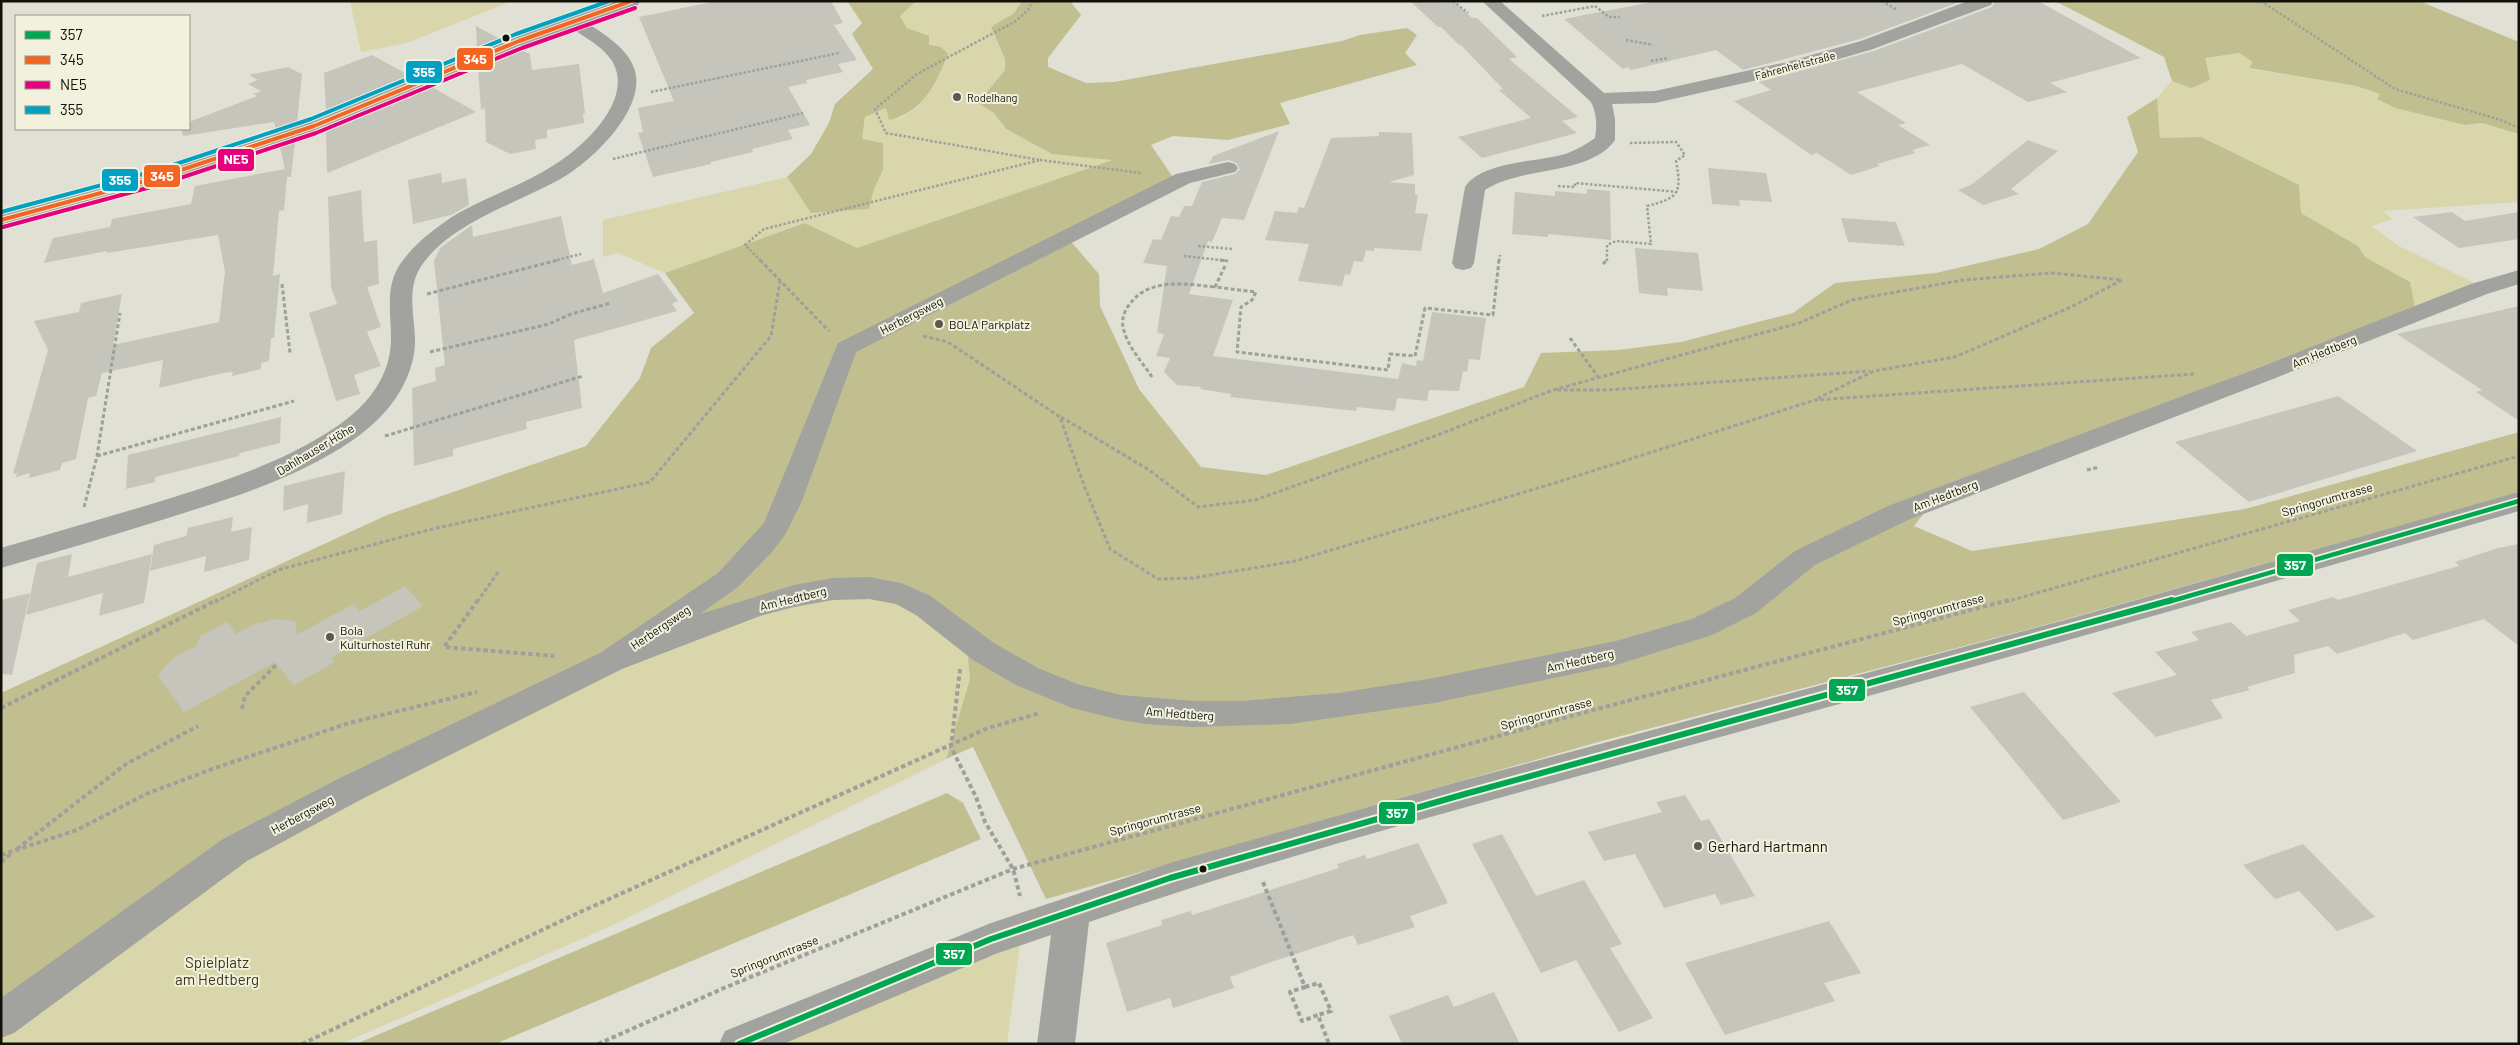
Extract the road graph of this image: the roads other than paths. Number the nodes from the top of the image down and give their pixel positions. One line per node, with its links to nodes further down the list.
1 (632, 1): 4 (street)
2 (1490, 1): 5 (street)
3 (1985, 1): 5 (street, Fahrenheitstraße)
4 (573, 22): 7 (street); 11 (street, Dahlhauser Höhe)
5 (1599, 99): 8 (street)
6 (1228, 168): 12 (street, Herbergsweg)
7 (1, 220)
8 (1463, 263)
9 (2519, 277): 12 (street, Am Hedtberg)
10 (2519, 501): 13 (street)
11 (1, 558)
12 (610, 661): 14 (street, Herbergsweg)
13 (1072, 912): 15 (street); 16 (street)
14 (1, 1020)
15 (1060, 1043)
16 (738, 1044)

